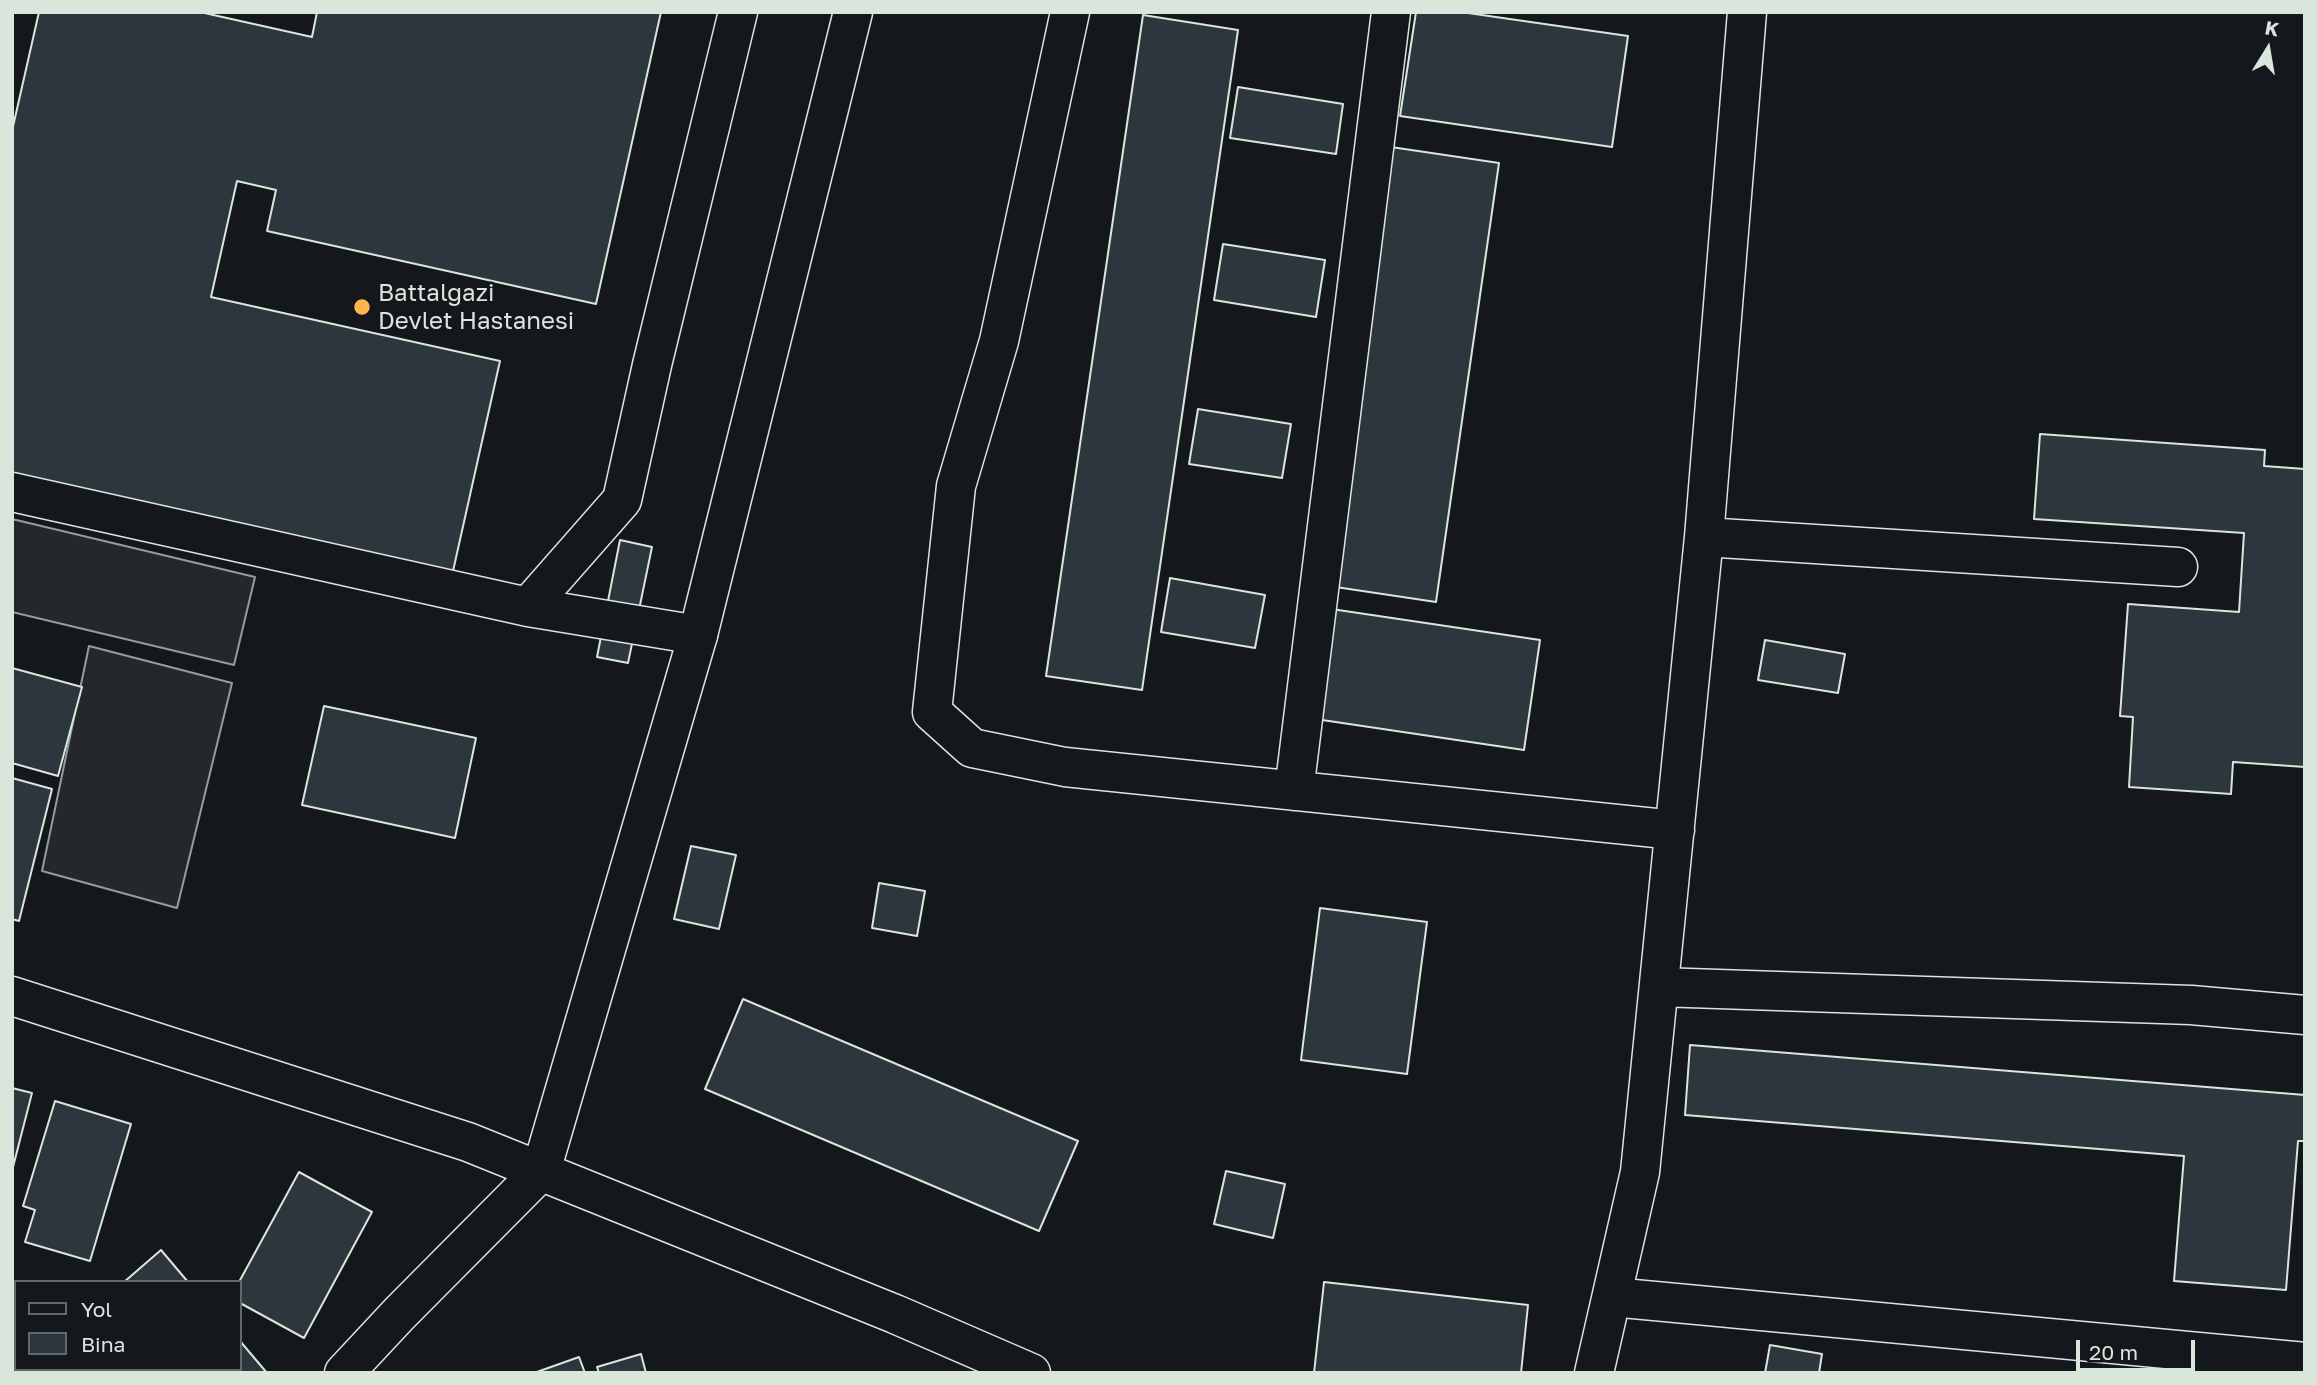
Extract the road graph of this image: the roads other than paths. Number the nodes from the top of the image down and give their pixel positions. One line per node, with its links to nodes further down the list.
1 (738, 12): 9 (main road)
2 (853, 12): 10 (main road)
3 (1070, 12): 11 (main road)
4 (1391, 12): 11 (main road)
5 (1747, 12): 7 (main road)
6 (12, 492): 9 (main road)
7 (1704, 537): 8 (main road); 12 (main road)
8 (2178, 567)
9 (528, 607): 10 (main road)
10 (698, 635): 16 (main road)
11 (1294, 791): 12 (main road)
12 (1675, 830): 13 (main road)
13 (1659, 987): 15 (main road); 17 (main road)
14 (12, 996): 16 (main road)
15 (2305, 1015)
16 (541, 1171): 19 (main road); 20 (main road)
17 (1612, 1297): 18 (main road); 21 (main road)
18 (2305, 1362)
19 (344, 1373)
20 (1031, 1373)
21 (1594, 1373)

